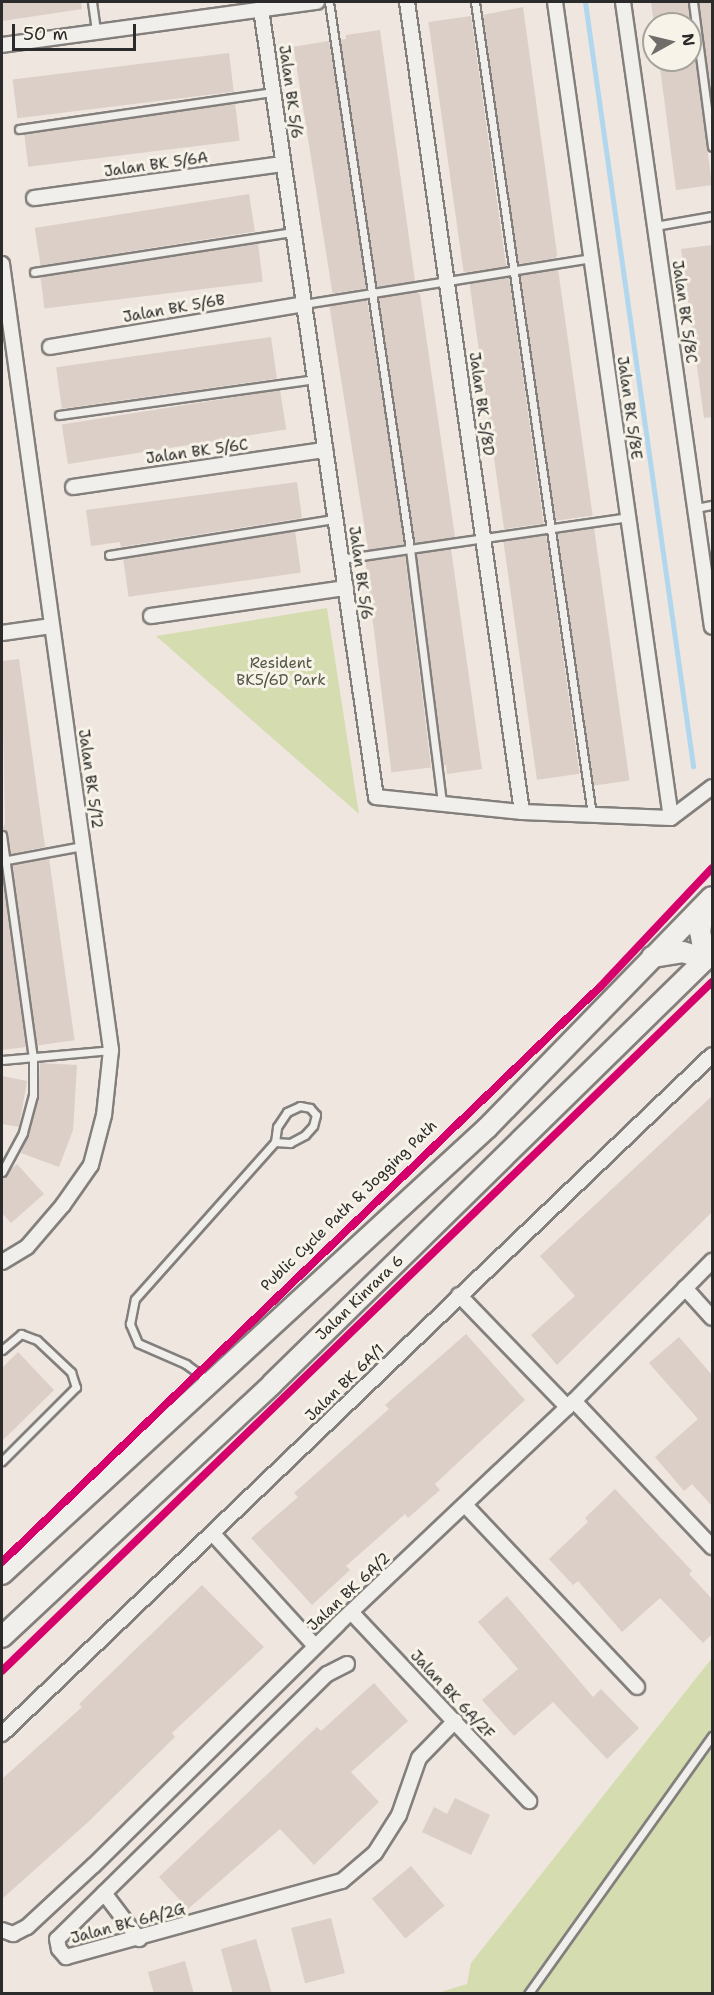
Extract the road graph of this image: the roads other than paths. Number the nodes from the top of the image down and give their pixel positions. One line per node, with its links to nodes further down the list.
1 (92, 2): 11 (lane)
2 (317, 2): 9 (street)
3 (329, 2): 26 (lane)
4 (407, 2): 25 (street, Jalan BK 5/8D)
5 (475, 2): 23 (lane)
6 (555, 2): 21 (street, Jalan BK 5/8E)
7 (623, 2): 19 (street, Jalan BK 5/8C)
8 (693, 2): 15 (lane)
9 (277, 4): 10 (street)
10 (261, 9): 11 (street); 13 (street, Jalan BK 5/6)
11 (96, 32): 12 (street)
12 (2, 45)
13 (273, 92): 14 (lane); 16 (street, Jalan BK 5/6)
14 (19, 129)
15 (712, 147)
16 (283, 164): 17 (street, Jalan BK 5/6A); 20 (street, Jalan BK 5/6)
17 (34, 198)
18 (712, 216): 19 (lane)
19 (655, 226): 34 (street, Jalan BK 5/8C)
20 (294, 232): 24 (lane); 27 (street, Jalan BK 5/6)
21 (591, 258): 23 (lane); 35 (street, Jalan BK 5/8E)
22 (2, 264): 44 (street, Jalan BK 5/12)
23 (513, 271): 25 (lane); 37 (lane)
24 (34, 272)
25 (447, 281): 26 (lane); 38 (street, Jalan BK 5/8D)
26 (373, 293): 27 (lane); 39 (lane)
27 (304, 304): 28 (street, Jalan BK 5/6B); 29 (street, Jalan BK 5/6)
28 (50, 347)
29 (315, 379): 30 (lane); 31 (street, Jalan BK 5/6)
30 (59, 415)
31 (325, 450): 32 (street, Jalan BK 5/6C); 36 (street, Jalan BK 5/6)
32 (73, 487)
33 (712, 505): 34 (lane)
34 (696, 508): 45 (street, Jalan BK 5/8C)
35 (628, 517): 37 (lane); 51 (street, Jalan BK 5/8E)
36 (335, 519): 40 (lane); 41 (street, Jalan BK 5/6)
37 (550, 528): 38 (lane); 50 (lane)
38 (483, 538): 39 (lane); 49 (street, Jalan BK 5/8D)
39 (410, 549): 41 (lane); 48 (lane)
40 (109, 555)
41 (341, 559): 42 (street, Jalan BK 5/6)
42 (346, 588): 43 (street); 48 (street, Jalan BK 5/6)
43 (150, 616)
44 (52, 626): 46 (street); 53 (street, Jalan BK 5/12)
45 (712, 627)
46 (2, 633)
47 (712, 787): 51 (street)
48 (442, 804): 49 (street, Jalan BK 5/6)
49 (522, 812): 50 (street, Jalan BK 5/6)
50 (592, 815): 51 (street, Jalan BK 5/6)
51 (671, 818)
52 (2, 835): 54 (lane)
53 (82, 846): 54 (lane); 58 (street, Jalan BK 5/12)
54 (3, 861): 60 (lane)
55 (708, 902): 56 (main road); 57 (main road)
56 (652, 957): 57 (main road); 70 (main road)
57 (710, 960): 78 (main road, Jalan Kinrara 6)
58 (111, 1050): 60 (lane); 65 (street, Jalan BK 5/12)
59 (712, 1055): 67 (street, Jalan BK 6A/1)
60 (33, 1057): 61 (lane); 63 (lane)
61 (2, 1060)
62 (275, 1142): 62 (lane); 70 (lane)
63 (2, 1172)
64 (712, 1261): 66 (street, Jalan BK 6A/2)
65 (2, 1262)
66 (685, 1288): 68 (street); 71 (street, Jalan BK 6A/2)
67 (459, 1295): 71 (street); 74 (street, Jalan BK 6A/1)
68 (712, 1318)
69 (2, 1350): 72 (lane)
70 (209, 1381): 76 (main road)
71 (570, 1404): 73 (street, Jalan BK 6A/2); 75 (street)
72 (2, 1461)
73 (466, 1506): 77 (street, Jalan BK 6A/2); 81 (street)
74 (214, 1535): 79 (street); 83 (street, Jalan BK 6A/1)
75 (712, 1547)
76 (2, 1574)
77 (351, 1612): 79 (street, Jalan BK 6A/2); 82 (street, Jalan BK 6A/2F)
78 (2, 1637)
79 (315, 1647): 87 (street, Jalan BK 6A/2)
80 (347, 1664): 86 (street, Jalan BK 6A/2G)
81 (637, 1687)
82 (455, 1722): 85 (street, Jalan BK 6A/2F); 88 (street, Jalan BK 6A/2G)
83 (2, 1734)
84 (712, 1736): 89 (lane)
85 (529, 1801)
86 (104, 1893): 88 (street, Jalan BK 6A/2G); 88 (street, Jalan BK 6A/2G)
87 (2, 1930)
88 (139, 1939)
89 (528, 1994)

